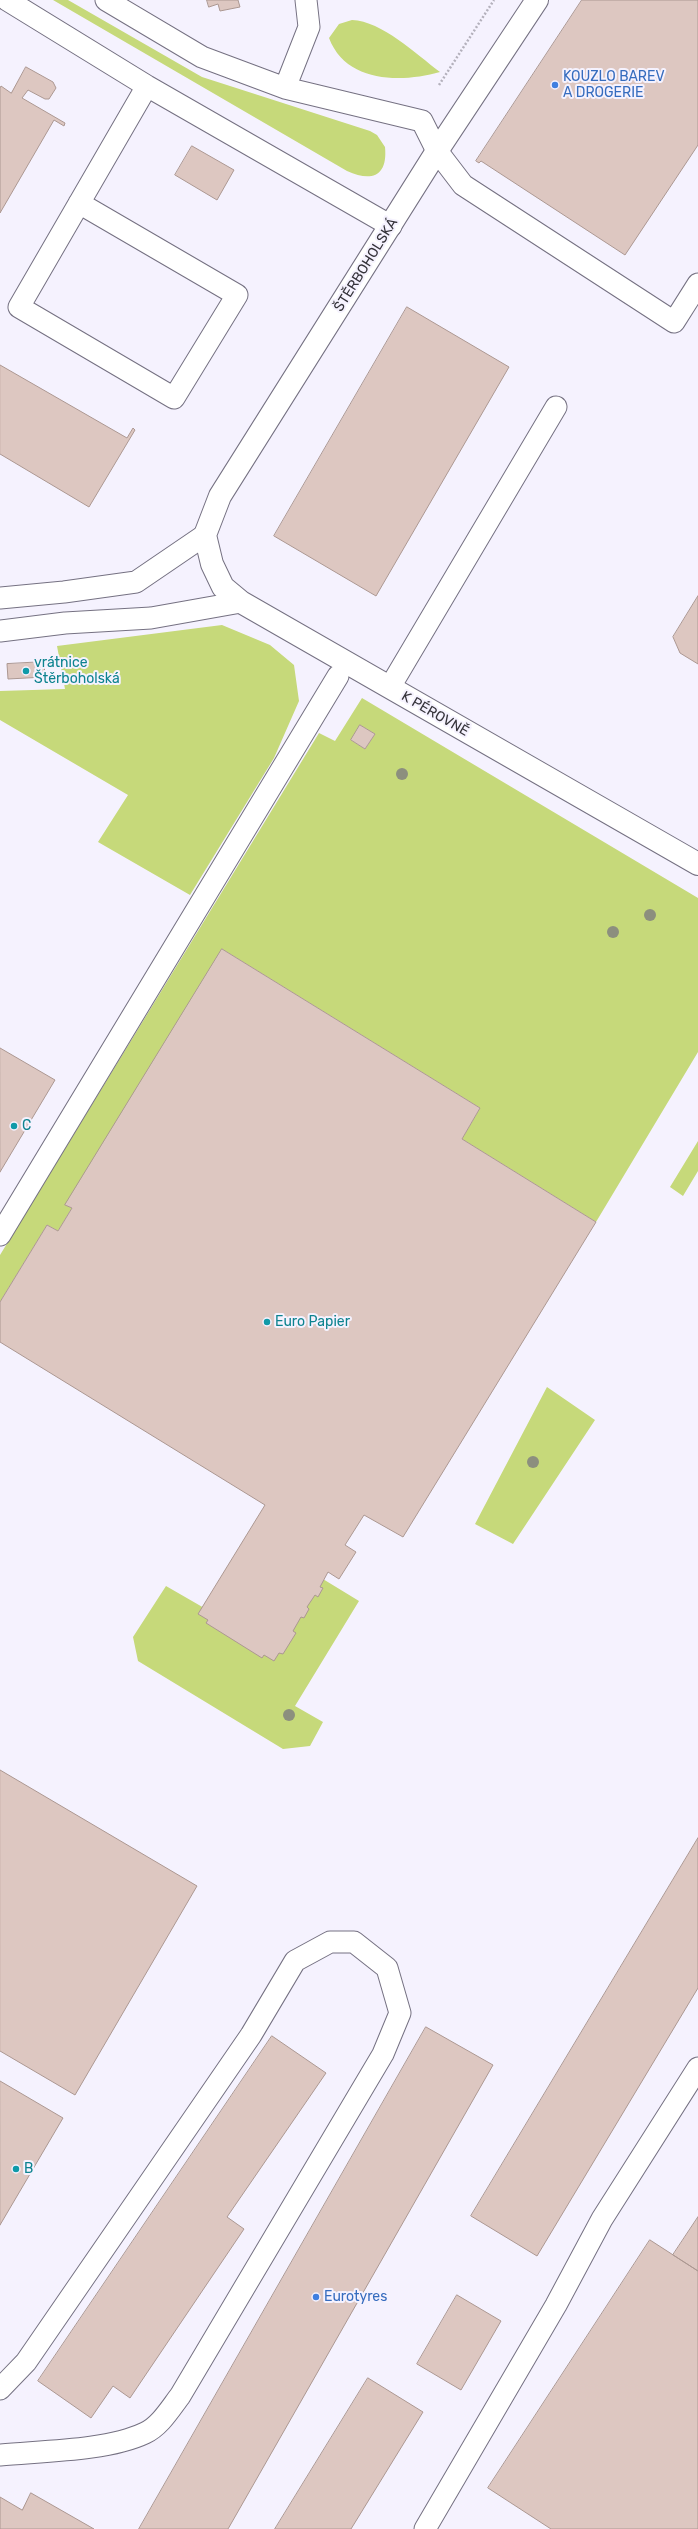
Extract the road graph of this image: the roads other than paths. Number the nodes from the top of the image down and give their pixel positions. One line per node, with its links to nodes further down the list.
1 (7, 0): 5 (lane)
2 (106, 0): 6 (lane)
3 (306, 0): 6 (lane)
4 (537, 0): 7 (street, ŠTĚRBOHOLSKÁ)
5 (147, 86): 8 (lane); 9 (lane)
6 (285, 88): 7 (lane)
7 (437, 151): 9 (street, ŠTĚRBOHOLSKÁ); 10 (lane)
8 (79, 203): 8 (lane)
9 (391, 226): 12 (street, ŠTĚRBOHOLSKÁ)
10 (698, 284)
11 (556, 407): 17 (lane)
12 (205, 535): 13 (lane); 14 (street, K PÉROVNĚ)
13 (0, 598)
14 (241, 602): 15 (lane); 17 (street, K PÉROVNĚ)
15 (0, 631)
16 (338, 676): 19 (lane)
17 (390, 687): 18 (street, K PÉROVNĚ)
18 (698, 864)
19 (0, 1235)
20 (698, 2068): 23 (lane)
21 (0, 2390): 22 (lane)
22 (0, 2455)
23 (429, 2528)

